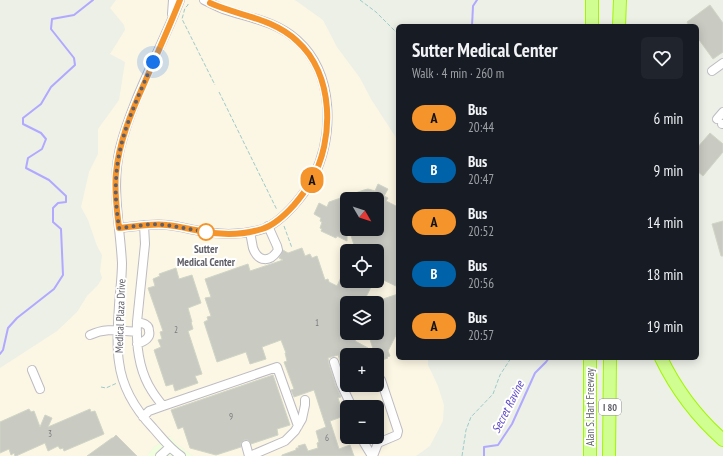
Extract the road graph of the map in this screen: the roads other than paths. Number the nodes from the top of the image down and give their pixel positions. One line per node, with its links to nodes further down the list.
1 (173, 0): 6 (street)
2 (204, 0): 14 (street)
3 (592, 0): 7 (highway)
4 (620, 0): 8 (highway)
5 (184, 2): 6 (street, Medical Plaza Drive)
6 (172, 21): 15 (street, Medical Plaza Drive)
7 (592, 24)
8 (619, 24)
9 (723, 64): 10 (street)
10 (712, 71)
11 (723, 112): 12 (street)
12 (721, 122)
13 (144, 225): 15 (street); 16 (street); 17 (street)
14 (268, 226): 16 (street); 16 (street)
15 (119, 228): 18 (street, Medical Plaza Drive)
16 (250, 232)
17 (137, 322): 19 (street); 21 (street)
18 (118, 330): 19 (street); 20 (street); 32 (street, Medical Plaza Drive)
19 (136, 332): 21 (street)
20 (90, 335)
21 (137, 344): 31 (street)
22 (590, 360): 42 (highway, Alan S. Hart Freeway / I 80)
23 (610, 360): 43 (highway, Alan S. Hart Freeway / I 80)
24 (662, 360): 34 (highway)
25 (334, 362): 30 (street)
26 (32, 370): 27 (street)
27 (40, 389)
28 (384, 391): 41 (street)
29 (305, 400): 33 (street)
30 (349, 400)
31 (163, 406): 32 (street); 33 (street)
32 (143, 417): 37 (street, Medical Plaza Drive)
33 (298, 426): 40 (street)
34 (723, 440)
35 (365, 444): 41 (street)
36 (246, 445): 40 (street)
37 (170, 447): 38 (street); 39 (street, Medical Plaza Drive)
38 (160, 456)
39 (181, 456)
40 (250, 456)
41 (373, 456)
42 (590, 456)
43 (609, 456)

